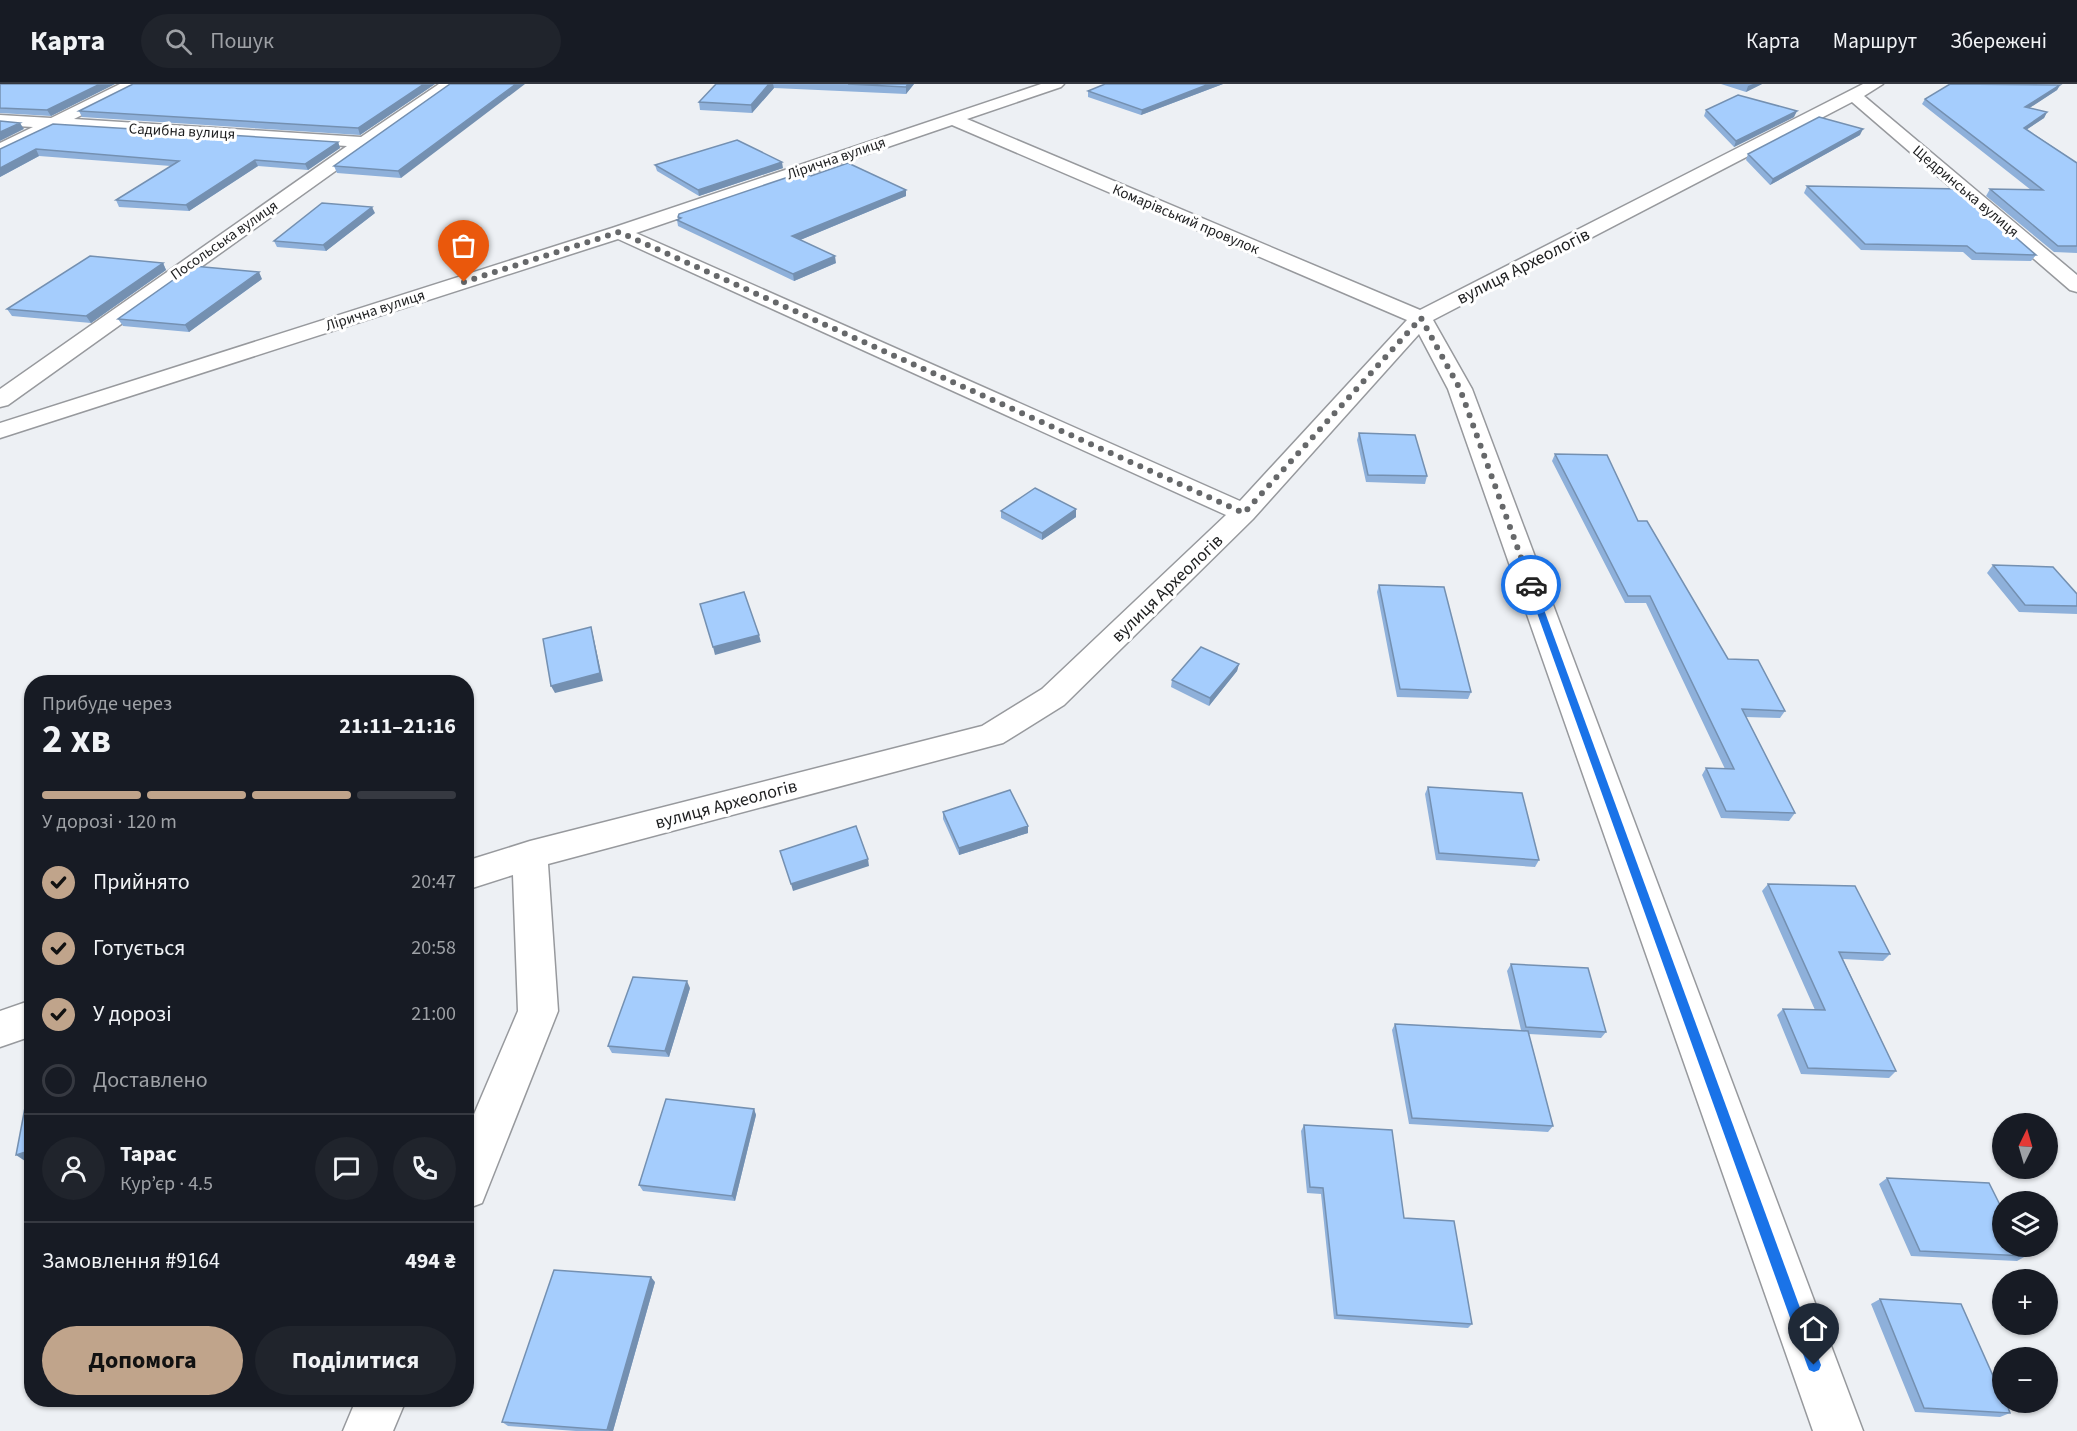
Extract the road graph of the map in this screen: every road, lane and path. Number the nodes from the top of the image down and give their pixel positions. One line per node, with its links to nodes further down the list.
1 (132, 84): 7 (street)
2 (449, 84): 8 (street, Посольська вулиця)
3 (1056, 84): 5 (street, Лірична вулиця)
4 (1865, 90): 11 (street, Щедринська вулиця); 12 (street, вулиця Археологів)
5 (952, 119): 10 (street, Лірична вулиця); 12 (street, Комарівський провулок)
6 (0, 120): 7 (street, Садибна вулиця)
7 (51, 124): 8 (street, Садибна вулиця); 9 (street)
8 (364, 142): 13 (street, Посольська вулиця)
9 (0, 150)
10 (619, 232): 14 (street, Лірична вулиця); 15 (street)
11 (2077, 285)
12 (1421, 318): 15 (street, вулиця Археологів); 23 (street)
13 (0, 400)
14 (0, 431)
15 (1244, 513): 16 (street, вулиця Археологів)
16 (530, 855): 17 (street, вулиця Археологів); 20 (street)
17 (474, 873)
18 (24, 1021): 19 (street)
19 (0, 1029)
20 (474, 1167)
21 (378, 1407): 22 (street)
22 (368, 1431)
23 (1838, 1431)

